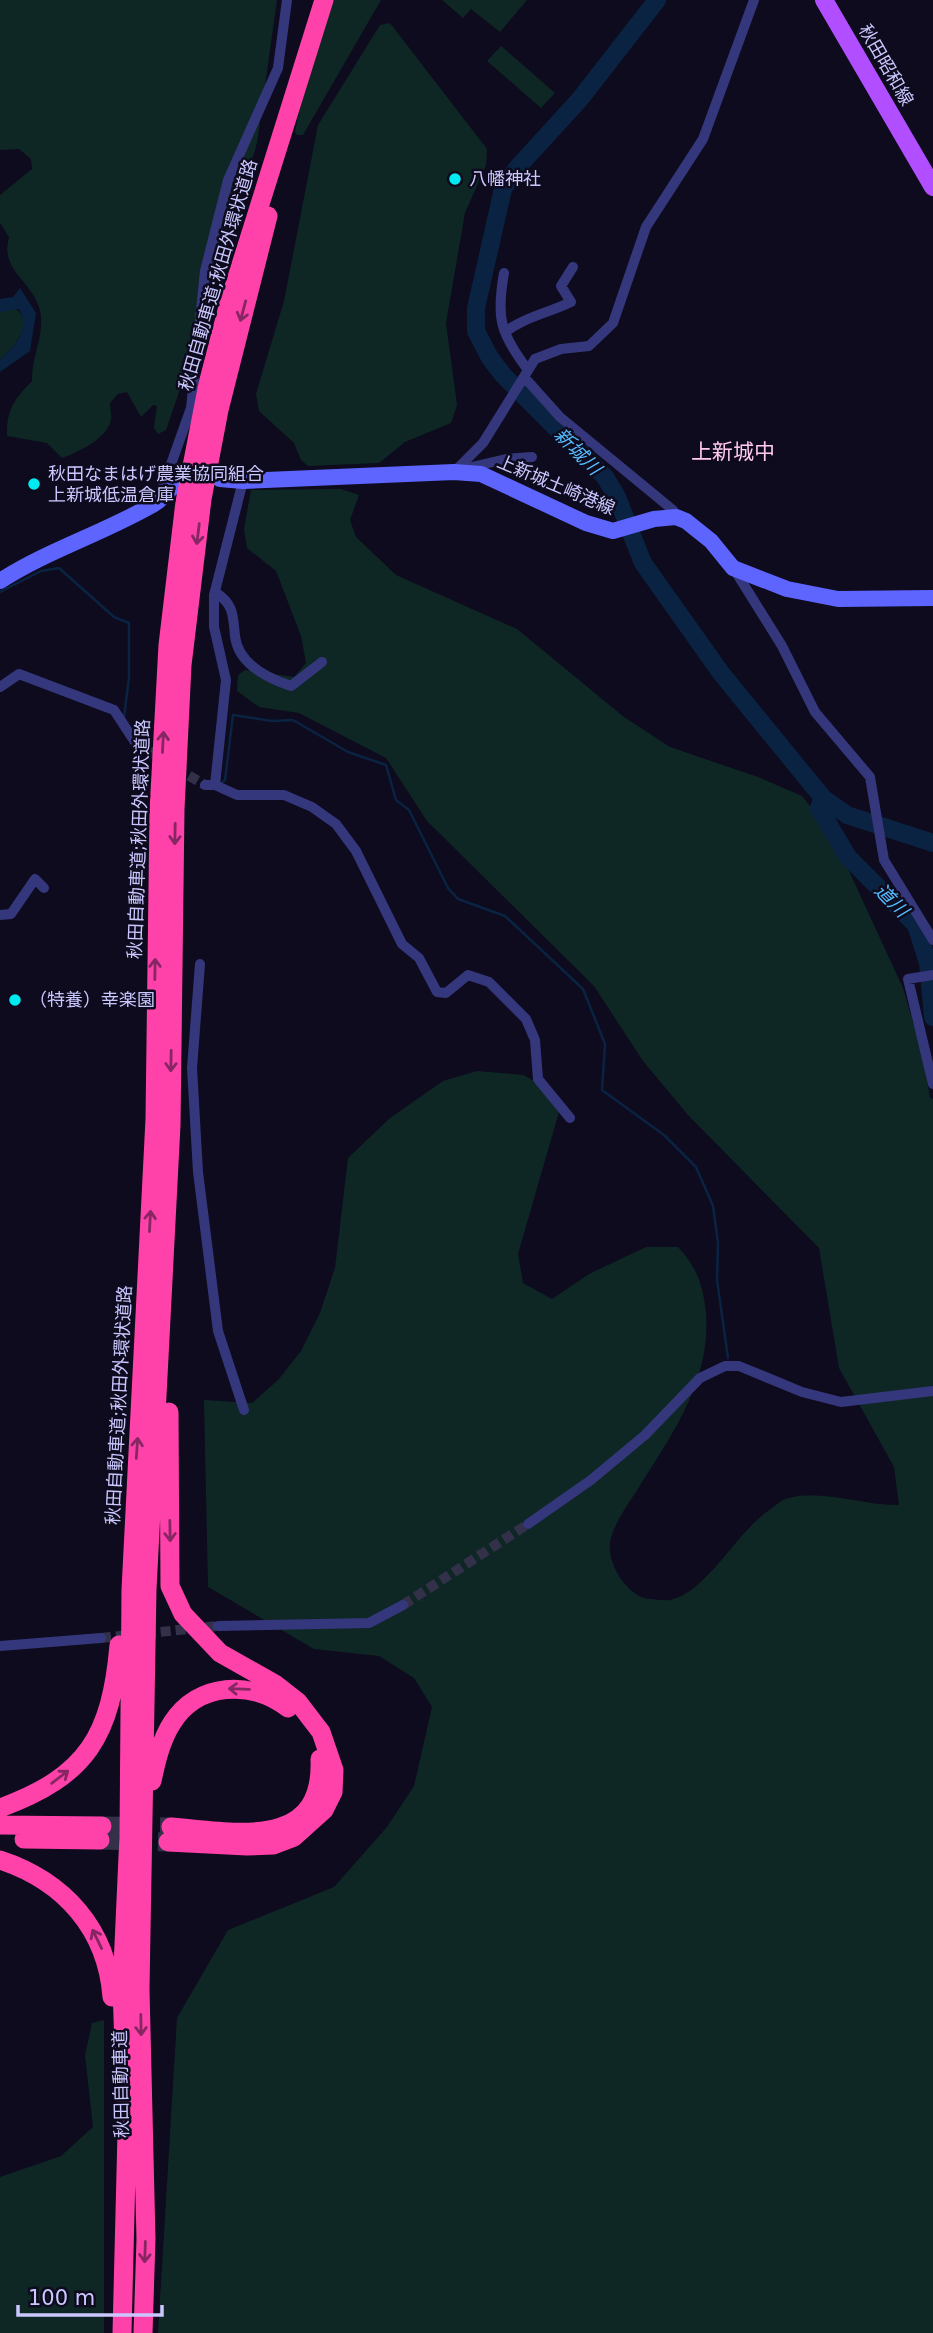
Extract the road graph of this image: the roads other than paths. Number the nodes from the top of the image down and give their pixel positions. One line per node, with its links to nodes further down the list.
1 (287, 0): 16 (street)
2 (324, 0): 5 (highway, 秋田自動車道;秋田外環状道路)
3 (754, 0): 10 (street)
4 (824, 0): 6 (main road, 秋田昭和線)
5 (314, 31): 32 (highway, 秋田自動車道;秋田外環状道路, one-way to 32); 35 (highway, 秋田自動車道;秋田外環状道路, one-way to 5)
6 (933, 187)
7 (573, 267): 9 (street)
8 (504, 273): 9 (street)
9 (505, 332): 10 (street)
10 (525, 377): 12 (street); 17 (street)
11 (531, 457): 12 (street)
12 (454, 472): 15 (main road, 上新城土崎港線); 17 (main road, 上新城土崎港線)
13 (220, 479): 15 (main road, 上新城土崎港線)
14 (183, 481): 16 (main road)
15 (243, 481): 20 (street)
16 (158, 502): 19 (main road)
17 (676, 517): 18 (main road)
18 (733, 568): 21 (main road); 27 (street)
19 (0, 581)
20 (215, 592): 22 (street); 31 (street)
21 (933, 598)
22 (322, 662)
23 (0, 687): 24 (street)
24 (135, 743)
25 (44, 888): 26 (street)
26 (0, 915)
27 (933, 940)
28 (200, 964): 34 (street)
29 (933, 975): 30 (street)
30 (933, 1084)
31 (570, 1118)
32 (167, 1218): 42 (highway, 秋田自動車道;秋田外環状道路); 42 (highway, one-way to 42)
33 (933, 1391): 36 (street)
34 (244, 1410)
35 (134, 1486): 41 (highway, one-way to 35); 44 (highway, 秋田自動車道;秋田外環状道路)
36 (528, 1524)
37 (403, 1605): 38 (street)
38 (218, 1626)
39 (101, 1638): 40 (street)
40 (0, 1646)
41 (0, 1808)
42 (144, 1812): 44 (highway, 秋田自動車道;秋田外環状道路)
43 (0, 1825): 45 (highway)
44 (136, 1834): 47 (highway, 秋田自動車道); 48 (highway, 秋田自動車道, one-way to 48)
45 (0, 1838)
46 (0, 1860): 47 (highway, one-way to 46)
47 (122, 2328)
48 (142, 2333)

